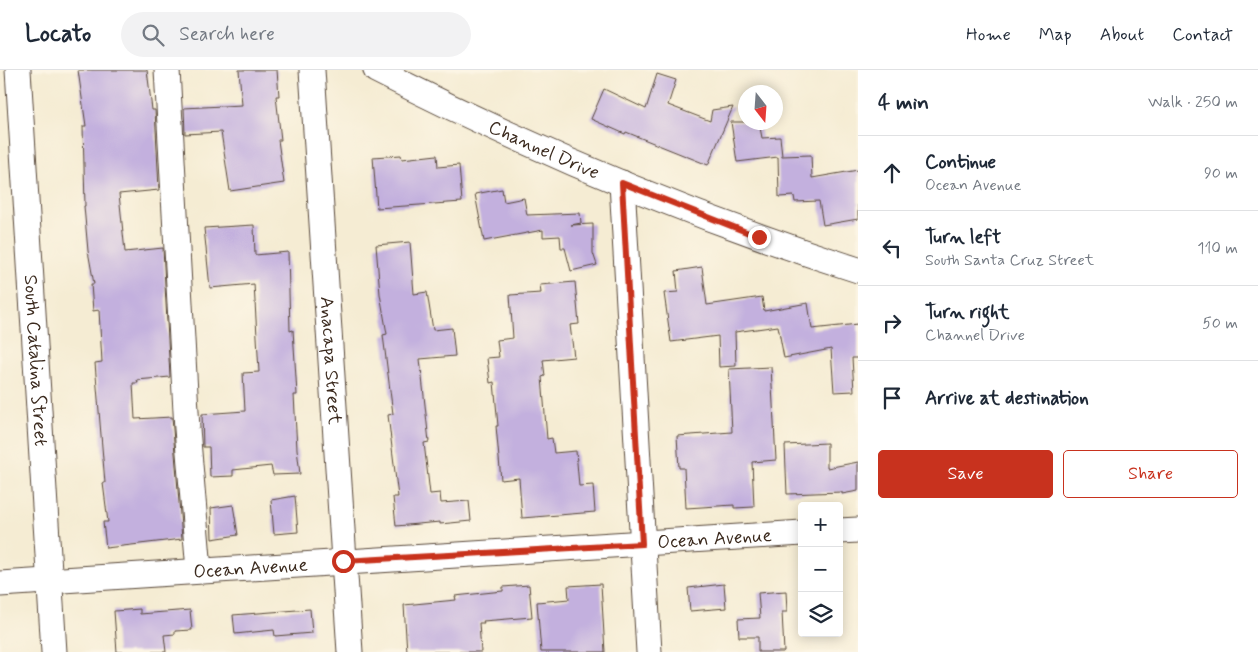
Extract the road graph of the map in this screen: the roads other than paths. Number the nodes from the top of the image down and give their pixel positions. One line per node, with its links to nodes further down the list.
1 (18, 70): 13 (street, South Catalina Street)
2 (167, 70): 12 (street)
3 (312, 70): 11 (street, Anacapa Street)
4 (376, 70): 5 (street, Channel Drive)
5 (622, 183): 6 (street, Channel Drive); 10 (street)
6 (858, 270)
7 (858, 530): 8 (street)
8 (843, 531)
9 (798, 533): 10 (street, Ocean Avenue)
10 (642, 544): 11 (street, Ocean Avenue); 17 (street)
11 (343, 561): 12 (street, Ocean Avenue); 16 (street, Anacapa Street)
12 (199, 570): 13 (street, Ocean Avenue)
13 (50, 580): 14 (street, Ocean Avenue); 15 (street, South Catalina Street)
14 (0, 584)
15 (54, 652)
16 (350, 652)
17 (649, 652)

